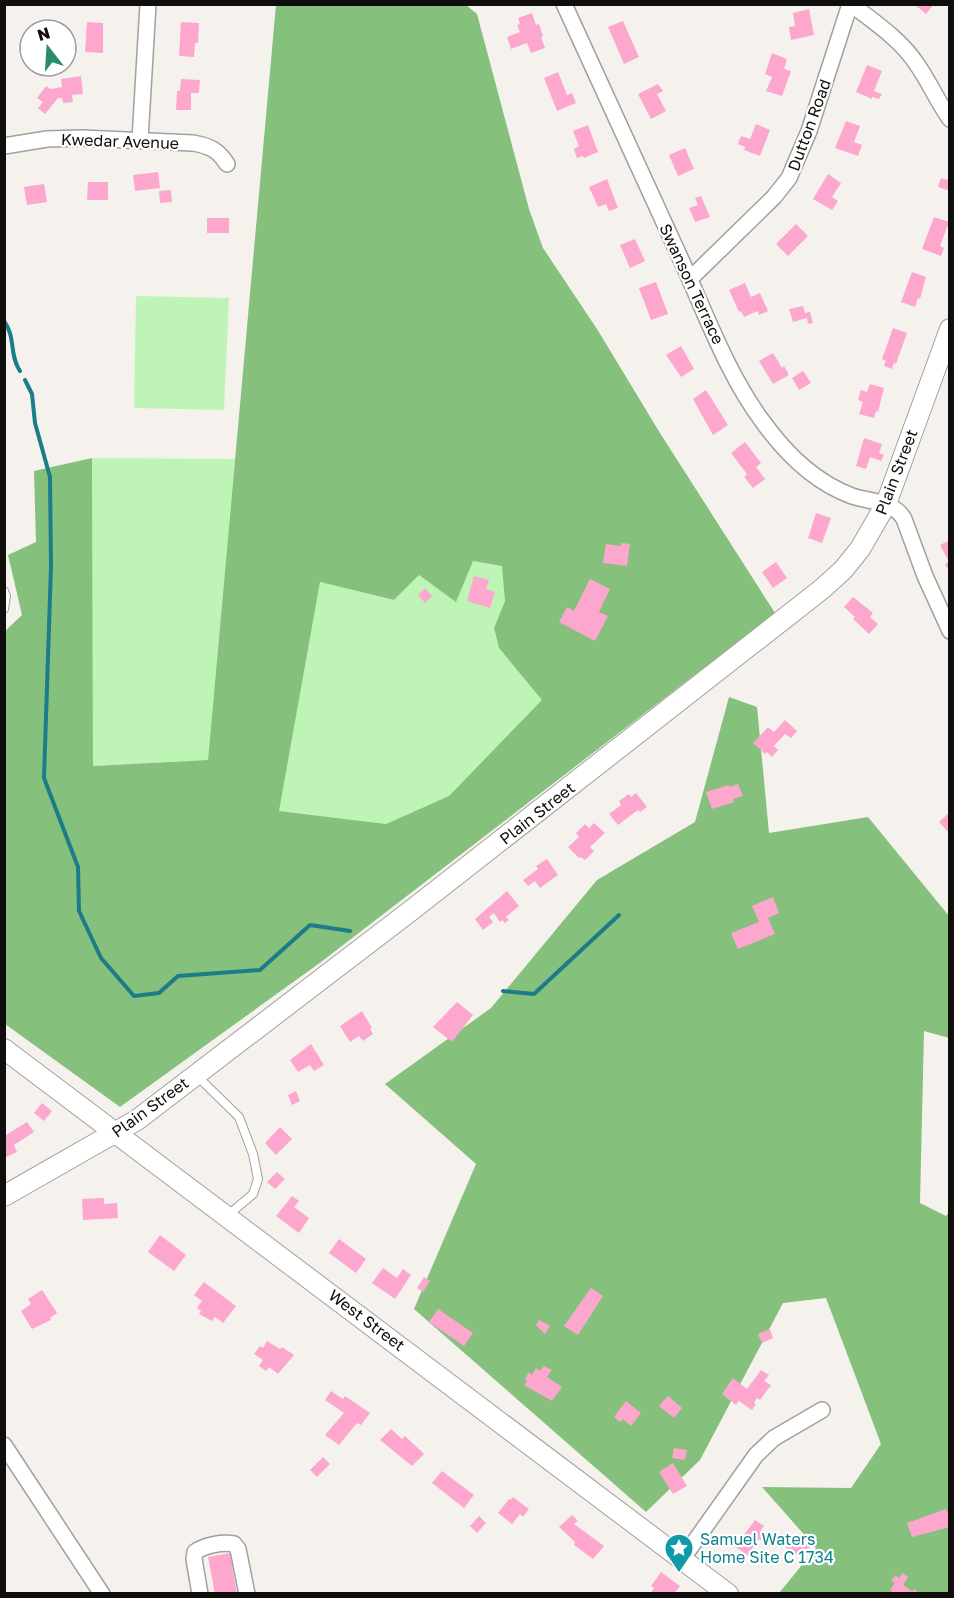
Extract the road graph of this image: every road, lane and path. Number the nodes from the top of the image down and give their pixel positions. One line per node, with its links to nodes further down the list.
1 (148, 4): 5 (street)
2 (564, 4): 8 (street, Swanson Terrace)
3 (851, 4): 4 (street); 8 (street, Dutton Road)
4 (950, 119)
5 (140, 140): 6 (street, Kwedar Avenue); 7 (street, Kwedar Avenue)
6 (4, 146)
7 (227, 164)
8 (690, 279): 10 (street, Swanson Terrace)
9 (950, 328): 10 (street, Plain Street)
10 (886, 504): 13 (street); 15 (street, Plain Street)
11 (4, 591): 12 (lane)
12 (4, 609)
13 (950, 631)
14 (4, 1049): 16 (street, West Street)
15 (195, 1074): 16 (street, Plain Street); 18 (lane)
16 (115, 1133): 17 (street, Plain Street); 18 (street, West Street)
17 (4, 1196)
18 (227, 1216): 21 (street, West Street)
19 (822, 1410): 21 (street)
20 (4, 1445): 22 (street)
21 (683, 1558): 25 (street, West Street)
22 (102, 1593)
23 (200, 1593): 24 (street)
24 (247, 1593)
25 (728, 1593)

